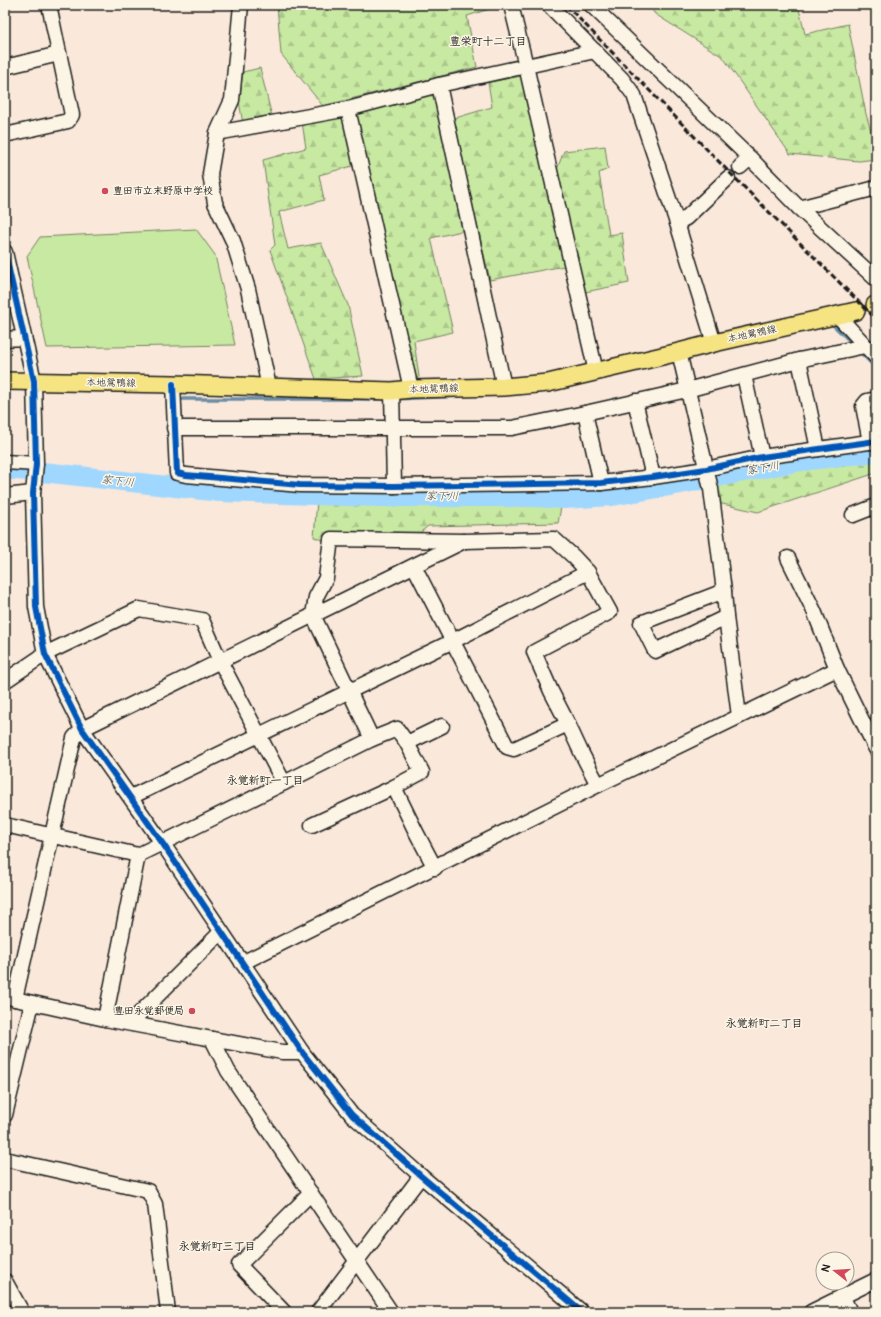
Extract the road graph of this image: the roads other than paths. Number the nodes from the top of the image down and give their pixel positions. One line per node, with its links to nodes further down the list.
1 (49, 5): 7 (street)
2 (241, 5): 12 (street)
3 (512, 5): 8 (street)
4 (548, 5): 6 (street)
5 (591, 5): 16 (street)
6 (595, 51): 8 (street); 17 (street)
7 (59, 54): 9 (street); 13 (street)
8 (526, 66): 10 (street); 29 (street)
9 (5, 67)
10 (439, 85): 11 (street); 35 (street)
11 (348, 109): 12 (street); 36 (street)
12 (217, 133): 34 (street)
13 (5, 135)
14 (728, 178): 17 (street)
15 (876, 188): 16 (street)
16 (799, 208): 19 (street)
17 (675, 218): 24 (street)
18 (5, 252): 22 (street)
19 (876, 279)
20 (856, 311): 21 (main road, 本地鴛鴨線)
21 (838, 316): 24 (main road, 本地鴛鴨線); 25 (street)
22 (24, 338): 23 (street); 32 (street)
23 (5, 339)
24 (714, 343): 26 (main road, 本地鴛鴨線)
25 (865, 346): 27 (street); 28 (street)
26 (679, 352): 29 (main road, 本地鴛鴨線); 37 (street)
27 (876, 357)
28 (799, 360): 30 (street); 45 (street)
29 (596, 372): 35 (main road, 本地鴛鴨線)
30 (744, 375): 37 (street); 46 (street)
31 (5, 381): 32 (main road, 本地鴛鴨線)
32 (34, 381): 33 (main road, 本地鴛鴨線); 48 (street)
33 (173, 384): 34 (main road, 本地鴛鴨線); 42 (street)
34 (270, 387): 38 (main road, 本地鴛鴨線)
35 (504, 387): 36 (main road, 本地鴛鴨線)
36 (411, 389): 38 (main road, 本地鴛鴨線)
37 (687, 390): 40 (street); 49 (street)
38 (392, 391): 43 (street)
39 (876, 399): 44 (street)
40 (635, 401): 41 (street); 50 (street)
41 (585, 413): 43 (street); 51 (street)
42 (174, 428): 43 (street); 52 (street)
43 (393, 429): 52 (street)
44 (873, 441): 45 (street)
45 (818, 449): 46 (street)
46 (762, 457): 49 (street)
47 (5, 462): 48 (street)
48 (36, 464): 53 (street)
49 (706, 469): 50 (street); 61 (street)
50 (653, 477): 51 (street)
51 (601, 483): 52 (street)
52 (394, 486)
53 (33, 494): 54 (street); 65 (street)
54 (5, 496)
55 (876, 506): 56 (street)
56 (853, 515)
57 (464, 540): 59 (street); 60 (street); 62 (street)
58 (788, 558): 67 (street)
59 (414, 566): 62 (street); 64 (street)
60 (588, 572): 64 (street); 71 (street)
61 (724, 591): 63 (street); 63 (street)
62 (313, 616): 66 (street); 69 (street)
63 (726, 617): 70 (street)
64 (453, 641): 69 (street); 71 (street)
65 (45, 654): 66 (street); 68 (street); 73 (street)
66 (220, 661): 73 (street); 74 (street)
67 (837, 669): 70 (street); 77 (street)
68 (5, 681)
69 (349, 692): 74 (street); 75 (street)
70 (739, 716): 79 (street)
71 (568, 724): 79 (street)
72 (442, 726): 76 (street)
73 (82, 730): 81 (street); 84 (street)
74 (259, 735): 78 (street); 81 (street)
75 (372, 739): 76 (street); 78 (street)
76 (407, 743): 80 (street)
77 (876, 748)
78 (284, 783): 85 (street)
79 (598, 785): 87 (street)
80 (394, 787): 83 (street); 87 (street)
81 (131, 797): 85 (street)
82 (5, 825): 84 (street)
83 (312, 825)
84 (52, 836): 86 (street); 90 (street)
85 (162, 844): 86 (street); 88 (street)
86 (138, 855): 92 (street)
87 (435, 868): 89 (street)
88 (221, 932): 89 (street); 93 (street)
89 (242, 963): 95 (street)
90 (10, 997): 91 (street)
91 (32, 1003): 92 (street); 96 (street)
92 (105, 1019): 93 (street)
93 (133, 1024): 94 (street)
94 (212, 1039): 95 (street); 99 (street)
95 (302, 1052): 98 (street)
96 (5, 1115)
97 (5, 1159): 105 (street)
98 (421, 1176): 100 (street); 109 (street)
99 (311, 1193): 100 (street); 106 (street)
100 (357, 1261): 107 (street); 108 (street)
101 (876, 1280): 103 (street)
102 (5, 1281): 104 (street)
103 (842, 1296): 110 (street); 111 (street)
104 (22, 1312)
105 (168, 1312)
106 (284, 1312)
107 (318, 1312)
108 (391, 1312)
109 (582, 1312)
110 (811, 1312)
111 (850, 1312)

